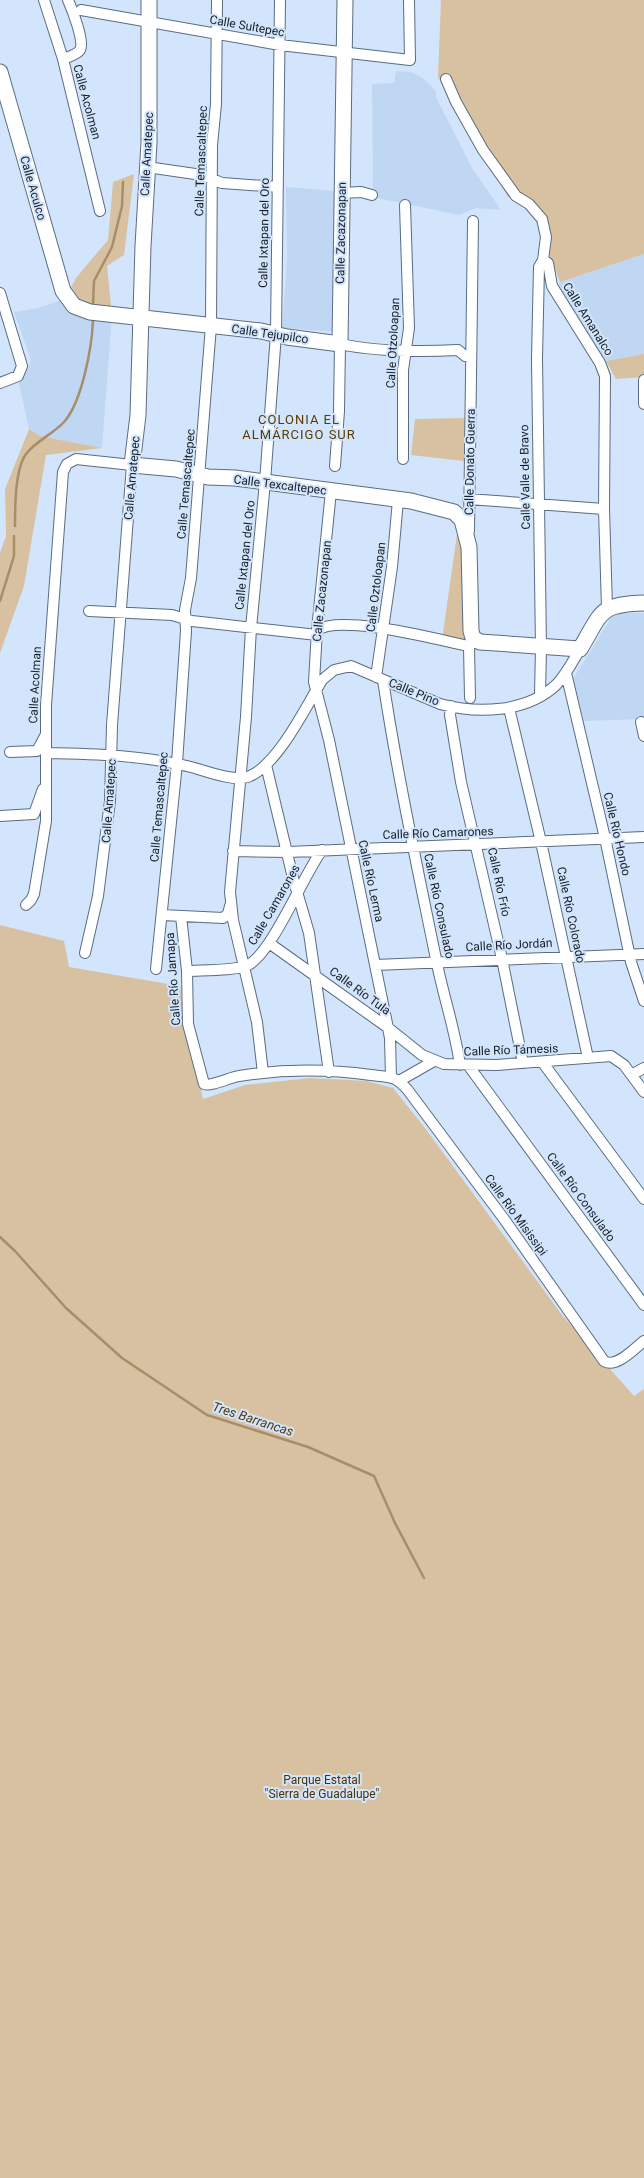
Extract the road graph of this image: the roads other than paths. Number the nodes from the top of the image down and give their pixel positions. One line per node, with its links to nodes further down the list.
1 (44, 0): 14 (street, Calle Acolman)
2 (68, 0): 9 (street)
3 (85, 0): 9 (street)
4 (149, 0): 10 (street, Calle Amatepec)
5 (217, 0): 11 (street, Calle Temascaltepec)
6 (280, 0): 12 (street, Calle Ixtapan del Oro)
7 (345, 0): 13 (street, Calle Zacazonapan)
8 (409, 0): 13 (street, Calle Sultepec)
9 (78, 12): 10 (street, Calle Sultepec); 14 (street)
10 (149, 23): 11 (street, Calle Sultepec); 17 (street, Calle Amatepec)
11 (217, 33): 12 (street, Calle Sultepec); 18 (street, Calle Temascaltepec)
12 (280, 45): 13 (street, Calle Sultepec); 19 (street, Calle Ixtapan del Oro)
13 (344, 54): 20 (street, Calle Zacazonapan)
14 (63, 59): 23 (street, Calle Acolman)
15 (0, 72): 27 (street, Calle Aculco)
16 (446, 79): 25 (street)
17 (147, 167): 18 (street); 28 (street, Calle Amatepec)
18 (213, 180): 19 (street); 29 (street, Calle Temascaltepec)
19 (278, 186): 30 (street, Calle Ixtapan del Oro)
20 (341, 193): 21 (street); 31 (street, Calle Zacazonapan)
21 (372, 195)
22 (405, 205): 32 (street, Calle Otzoloapan)
23 (100, 211)
24 (472, 221): 33 (street, Calle Donato Guerra)
25 (543, 260): 46 (street, Calle Valle de Bravo); 47 (street, Calle Amanalco)
26 (0, 293): 35 (street)
27 (70, 302): 28 (street, Calle Tejupilco)
28 (142, 316): 29 (street, Calle Tejupilco); 39 (street, Calle Amatepec)
29 (211, 326): 30 (street, Calle Tejupilco); 41 (street, Calle Temascaltepec)
30 (276, 334): 31 (street, Calle Tejupilco); 42 (street, Calle Ixtapan del Oro)
31 (340, 344): 32 (street, Calle Tejupilco); 40 (street, Calle Zacazonapan)
32 (405, 350): 33 (street, Calle Tejupilco); 37 (street, Calle Otzoloapan)
33 (471, 357): 44 (street, Calle Donato Guerra)
34 (644, 380): 36 (street)
35 (0, 383)
36 (644, 404)
37 (403, 458)
38 (67, 464): 39 (street, Calle Texcaltepec); 68 (street, Calle Acolman)
39 (132, 465): 41 (street, Calle Texcaltepec); 51 (street, Calle Amatepec)
40 (335, 466)
41 (200, 476): 42 (street, Calle Texcaltepec); 53 (street, Calle Temascaltepec)
42 (266, 482): 43 (street, Calle Texcaltepec); 54 (street, Calle Ixtapan del Oro)
43 (332, 491): 45 (street, Calle Texcaltepec); 56 (street, Calle Zacazonapan)
44 (468, 499): 46 (street); 48 (street, Calle Donato Guerra)
45 (398, 500): 48 (street, Calle Texcaltepec); 55 (street, Calle Oztoloapan)
46 (538, 505): 47 (street); 58 (street, Calle Valle de Bravo)
47 (604, 509): 52 (street, Calle Amanalco)
48 (469, 547): 57 (street, Calle Donato Guerra)
49 (644, 603): 52 (street)
50 (89, 610): 51 (street)
51 (121, 611): 53 (street); 72 (street, Calle Amatepec)
52 (604, 612): 59 (street, Calle Pino)
53 (186, 619): 54 (street); 73 (street, Calle Temascaltepec)
54 (251, 628): 56 (street); 75 (street, Calle Ixtapan del Oro)
55 (384, 628): 56 (street); 57 (street); 61 (street, Calle Oztoloapan)
56 (317, 632): 62 (street, Calle Zacazonapan)
57 (472, 644): 58 (street); 64 (street, Calle Donato Guerra)
58 (541, 648): 59 (street); 63 (street, Calle Valle de Bravo)
59 (580, 649): 60 (street, Calle Pino)
60 (566, 673): 63 (street, Calle Pino); 79 (street, Calle Río Hondo)
61 (380, 678): 62 (street, Calle Pino); 65 (street, Calle Pino); 82 (street, Calle Río Consulado)
62 (316, 690): 74 (street, Calle Pino); 83 (street, Calle Río Lerma)
63 (540, 695): 66 (street, Calle Pino)
64 (470, 698)
65 (451, 706): 66 (street, Calle Pino); 81 (street, Calle Río Frío)
66 (509, 708): 80 (street, Calle Río Colorado)
67 (641, 722): 69 (street)
68 (46, 732): 70 (street); 71 (street, Calle Acolman)
69 (644, 736)
70 (10, 752)
71 (46, 753): 72 (street); 76 (street, Calle Acolman)
72 (112, 754): 73 (street); 93 (street, Calle Amatepec)
73 (177, 763): 75 (street); 90 (street, Calle Temascaltepec)
74 (266, 765): 75 (street, Calle Pino); 86 (street)
75 (241, 779): 85 (street, Calle Ixtapan del Oro)
76 (46, 784): 77 (street); 89 (street, Calle Acolman)
77 (0, 816)
78 (644, 837): 79 (street, Calle Río Camarones)
79 (605, 838): 80 (street, Calle Río Camarones); 94 (street, Calle Río Hondo)
80 (541, 842): 81 (street, Calle Río Camarones); 96 (street, Calle Río Colorado)
81 (477, 844): 82 (street, Calle Río Camarones); 97 (street, Calle Río Frío)
82 (413, 847): 83 (street, Calle Río Camarones); 98 (street, Calle Río Consulado)
83 (351, 848): 84 (street, Calle Río Camarones); 99 (street, Calle Río Lerma)
84 (322, 850): 86 (street, Calle Río Camarones); 87 (street, Calle Camarones)
85 (233, 851): 86 (street, Calle Río Camarones); 88 (street, Calle Ixtapan del Oro)
86 (288, 852): 87 (street)
87 (296, 893): 92 (street, Calle Camarones); 103 (street)
88 (231, 902): 91 (street); 100 (street, Calle Ixtapan del Oro)
89 (26, 904)
90 (162, 915): 91 (street); 101 (street, Calle Temascaltepec)
91 (181, 916): 102 (street, Calle Río Jamapa)
92 (269, 942): 100 (street, Calle Camarones); 103 (street, Calle Río Tula)
93 (85, 953)
94 (630, 954): 95 (street, Calle Río Jordán); 96 (street, Calle Río Jordán); 104 (street, Calle Río Hondo)
95 (644, 954)
96 (566, 956): 97 (street, Calle Río Jordán); 106 (street, Calle Río Colorado)
97 (502, 959): 98 (street, Calle Río Jordán); 108 (street, Calle Río Frío)
98 (436, 962): 99 (street, Calle Río Jordán); 110 (street, Calle Río Consulado)
99 (375, 964): 105 (street, Calle Río Lerma)
100 (243, 967): 102 (street); 113 (street, Calle Ixtapan del Oro)
101 (156, 969)
102 (187, 971): 113 (street, Calle Río Jamapa)
103 (314, 974): 105 (street, Calle Río Tula); 112 (street)
104 (644, 1002)
105 (388, 1027): 107 (street, Calle Río Tula); 115 (street, Calle Río Lerma)
106 (588, 1058): 109 (street, Calle Río Támesis); 114 (street)
107 (434, 1061): 110 (street, Calle Río Támesis); 115 (street)
108 (523, 1063): 109 (street, Calle Río Támesis); 110 (street, Calle Río Támesis)
109 (543, 1063): 117 (street)
110 (464, 1065): 118 (street, Calle Río Consulado)
111 (644, 1068): 114 (street)
112 (329, 1072): 113 (street); 115 (street)
113 (263, 1073)
114 (632, 1074): 116 (street)
115 (395, 1080): 119 (street, Calle Río Misissipi)
116 (644, 1092)
117 (644, 1199)
118 (644, 1305)
119 (644, 1341)

